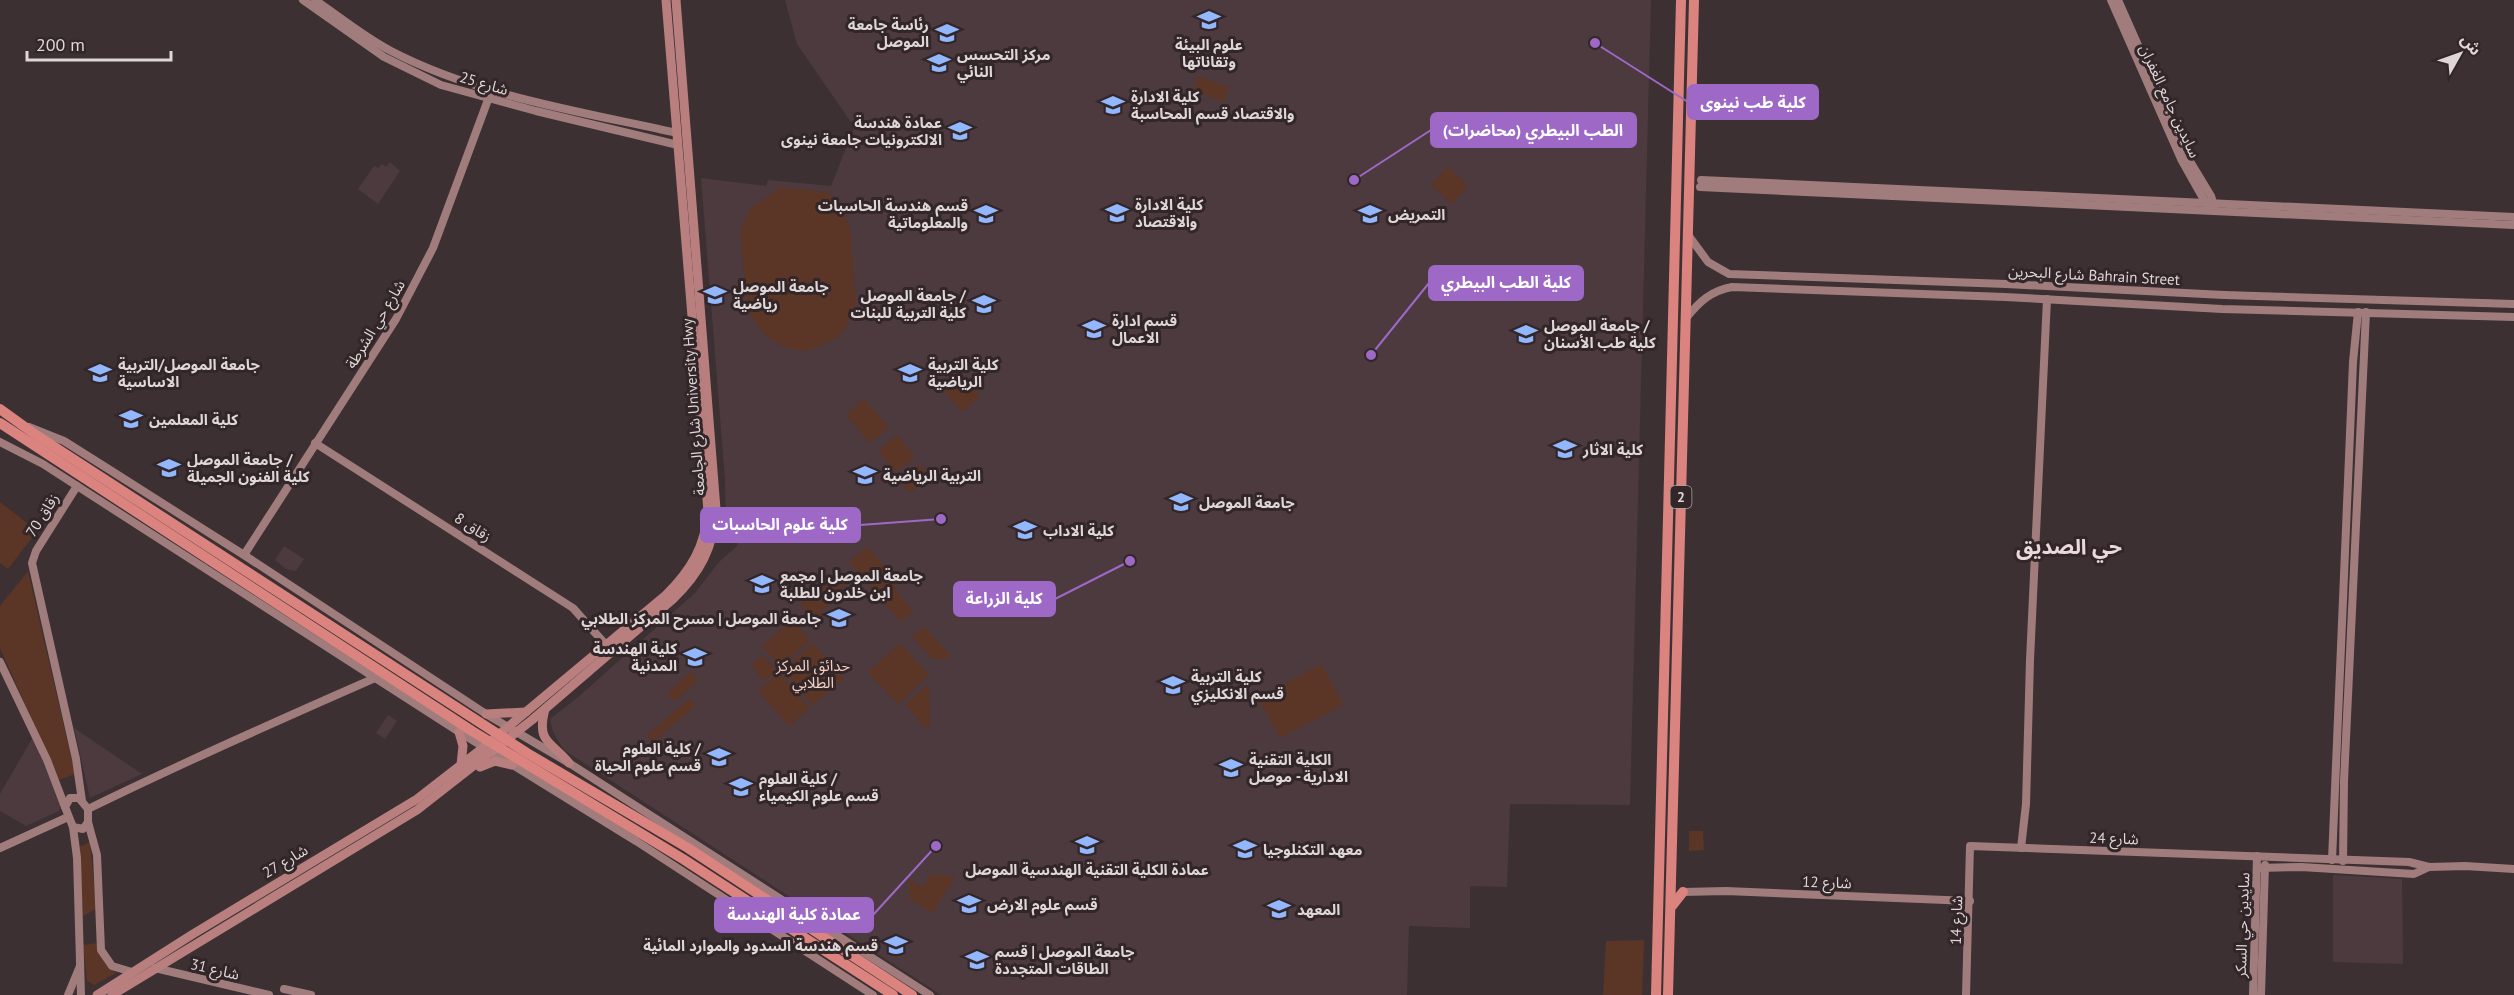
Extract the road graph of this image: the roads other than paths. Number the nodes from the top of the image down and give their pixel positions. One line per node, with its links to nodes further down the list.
1 (303, 0): 10 (street, شارع 25)
2 (315, 0): 9 (street, شارع 25)
3 (666, 0): 11 (main road, شارع الجامعة University Hwy)
4 (676, 0): 26 (main road, شارع الجامعة University Hwy)
5 (1681, 0): 34 (highway, 2)
6 (1694, 0): 18 (highway, 2)
7 (2111, 0): 14 (street, سايدين جامع الغفران)
8 (2118, 0): 14 (street, سايدين جامع الغفران)
9 (492, 89): 10 (street, شارع حي الشرطة); 11 (street, شارع 25)
10 (489, 99): 12 (street, شارع 25); 31 (street, شارع حي الشرطة)
11 (677, 133): 12 (main road, شارع الجامعة University Hwy)
12 (678, 145): 26 (main road, شارع الجامعة University Hwy)
13 (1701, 183): 14 (street)
14 (2211, 207): 15 (street)
15 (2329, 212): 16 (street); 17 (street)
16 (2514, 217)
17 (2514, 225)
18 (1689, 236): 19 (street, شارع البحرين Bahrain Street); 24 (highway, 2)
19 (2188, 293): 21 (street, شارع البحرين Bahrain Street); 22 (street)
20 (2047, 299): 22 (street, شارع البحرين Bahrain Street); 24 (street, شارع البحرين Bahrain Street); 66 (street)
21 (2514, 304)
22 (2188, 307): 23 (street, شارع البحرين Bahrain Street)
23 (2362, 312): 25 (street, شارع البحرين Bahrain Street); 39 (street); 40 (street)
24 (1687, 317): 35 (highway, 2)
25 (2514, 317)
26 (701, 361): 37 (main road, شارع الجامعة University Hwy); 42 (main road, شارع الجامعة University Hwy)
27 (0, 409): 29 (highway)
28 (0, 423): 32 (highway)
29 (22, 424): 36 (street); 44 (highway)
30 (0, 441): 32 (street)
31 (315, 443): 36 (street, شارع حي الشرطة); 37 (street, زقاق 8)
32 (45, 459): 33 (street); 49 (highway)
33 (77, 486): 41 (street); 53 (street, زقاق 70)
34 (1668, 543): 35 (highway); 94 (highway, 2)
35 (1680, 543): 78 (highway, 2)
36 (244, 555): 44 (street)
37 (606, 645): 43 (main road, شارع الجامعة University Hwy)
38 (0, 662): 54 (street)
39 (2340, 674): 40 (street); 63 (street)
40 (2350, 675): 64 (street)
41 (375, 678): 46 (street); 58 (street)
42 (546, 709): 47 (main road, شارع الجامعة University Hwy); 50 (main road)
43 (526, 712): 44 (main road); 45 (main road, شارع الجامعة University Hwy)
44 (482, 718): 45 (street); 49 (highway)
45 (507, 727): 47 (street); 48 (main road, شارع الجامعة University Hwy)
46 (459, 732): 48 (street); 51 (main road)
47 (516, 733): 48 (main road, شارع الجامعة University Hwy); 50 (street)
48 (488, 750): 49 (street); 51 (main road, شارع 27); 52 (main road, شارع 27)
49 (519, 759): 52 (main road); 75 (highway); 77 (highway)
50 (569, 763): 73 (street)
51 (461, 765): 79 (main road, شارع 27)
52 (458, 780): 79 (main road, شارع 27)
53 (80, 781): 55 (street); 56 (street)
54 (58, 787): 55 (street); 57 (street)
55 (71, 797): 56 (street); 57 (street)
56 (82, 801): 58 (street)
57 (65, 807): 59 (street)
58 (87, 809): 60 (street)
59 (68, 817): 61 (street); 65 (street)
60 (88, 822): 61 (street); 82 (street)
61 (73, 827): 80 (street)
62 (1970, 846): 66 (street, شارع 24); 76 (street, شارع 14)
63 (2333, 846): 64 (street); 68 (street)
64 (2343, 846): 69 (street)
65 (0, 848)
66 (2021, 848): 67 (street, شارع 24)
67 (2262, 856): 68 (street, شارع 24); 71 (street, سايدين حي السكر)
68 (2332, 860): 69 (street, شارع 24)
69 (2343, 861): 70 (street, شارع 24)
70 (2429, 867): 71 (street); 72 (street)
71 (2261, 868): 97 (street, سايدين حي السكر); 98 (street, سايدين حي السكر)
72 (2514, 869)
73 (754, 882): 75 (highway); 93 (street)
74 (1683, 892): 76 (street, شارع 12); 78 (highway)
75 (768, 900): 92 (highway)
76 (1970, 902): 96 (street, شارع 14)
77 (749, 908): 90 (street); 91 (highway)
78 (1675, 913): 95 (highway, 2)
79 (229, 918): 81 (main road, شارع 27); 82 (main road, شارع 27)
80 (81, 965): 84 (street); 85 (street)
81 (155, 968): 87 (main road, شارع 27); 88 (street, شارع 31)
82 (132, 972): 86 (main road, شارع 27)
83 (285, 989): 89 (street)
84 (68, 995)
85 (81, 995)
86 (97, 995)
87 (112, 995)
88 (269, 995)
89 (311, 995)
90 (873, 995)
91 (893, 995)
92 (912, 995)
93 (930, 995)
94 (1656, 995)
95 (1668, 995)
96 (1966, 995)
97 (2253, 995)
98 (2261, 995)

